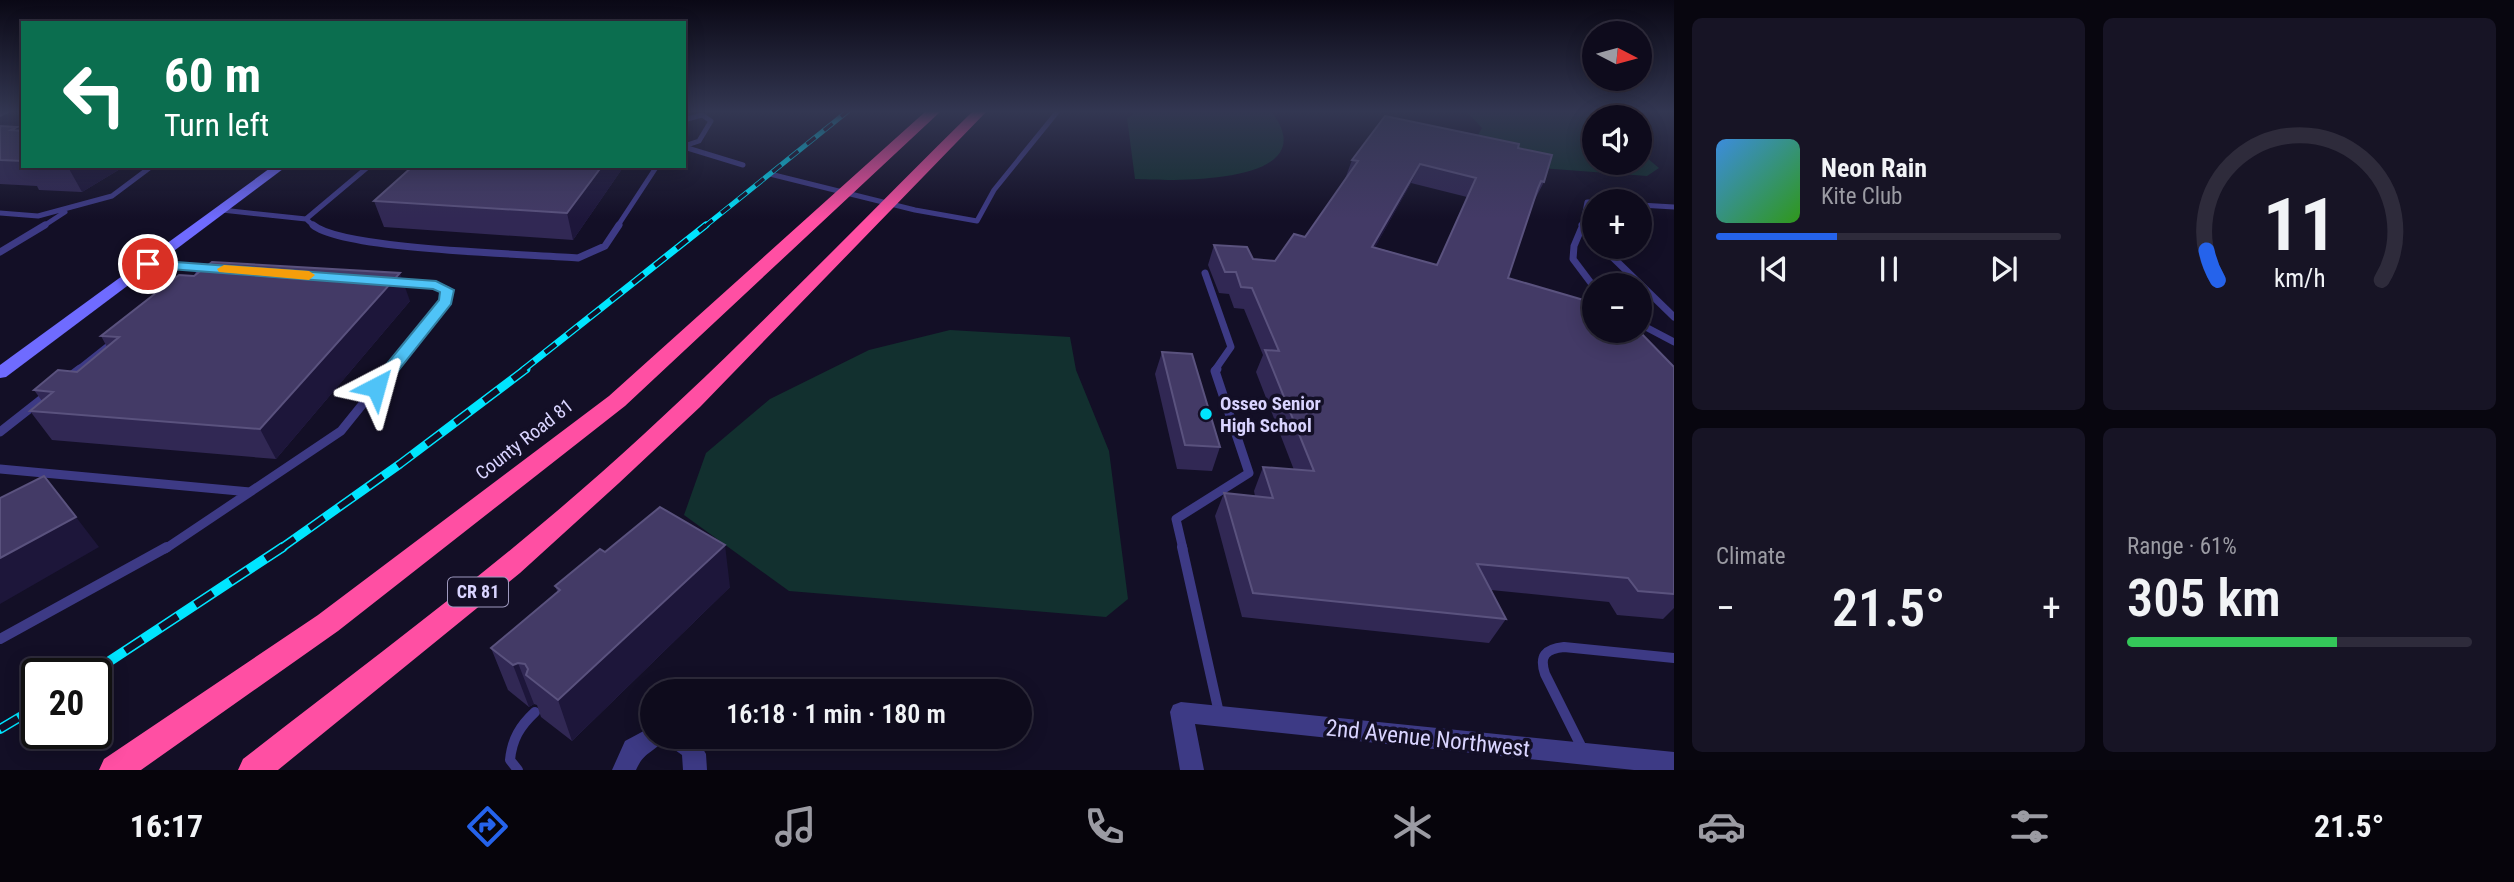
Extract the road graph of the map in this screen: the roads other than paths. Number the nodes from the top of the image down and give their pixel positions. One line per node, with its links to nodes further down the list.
1 (895, 147): 11 (highway, County Road 81)
2 (945, 147): 12 (highway, CR 81)
3 (1029, 147): 12 (lane)
4 (686, 148): 5 (lane)
5 (743, 165)
6 (149, 168): 14 (lane)
7 (278, 168): 16 (street)
8 (367, 168): 18 (lane)
9 (656, 168): 18 (lane)
10 (769, 174): 11 (lane)
11 (847, 192): 12 (lane); 47 (highway, County Road 81)
12 (890, 203): 48 (highway, CR 81)
13 (1652, 206): 15 (lane)
14 (73, 207): 17 (lane); 20 (lane)
15 (1674, 207)
16 (222, 210): 18 (lane); 22 (street)
17 (0, 213)
18 (306, 219)
19 (1582, 227): 26 (lane)
20 (0, 252)
21 (1614, 259): 29 (lane)
22 (148, 264): 23 (lane); 33 (street)
23 (206, 268): 24 (lane); 27 (lane)
24 (220, 269)
25 (1205, 273): 42 (lane)
26 (1583, 273)
27 (195, 277)
28 (382, 281): 38 (lane)
29 (1674, 317)
30 (1652, 330): 32 (lane)
31 (120, 337): 34 (lane)
32 (1674, 342)
33 (0, 373)
34 (65, 381)
35 (54, 389): 36 (lane)
36 (0, 432)
37 (0, 469): 38 (lane)
38 (250, 492): 39 (lane)
39 (0, 639)
40 (1674, 658): 45 (lane)
41 (535, 712): 49 (lane)
42 (1219, 716): 45 (street, 2nd Avenue Northwest); 52 (street, 2nd Avenue Northwest)
43 (640, 745): 50 (street)
44 (693, 749): 51 (street)
45 (1585, 754): 46 (street, 2nd Avenue Northwest)
46 (1674, 763)
47 (115, 770)
48 (254, 770)
49 (518, 770)
50 (624, 770)
51 (695, 770)
52 (1192, 770)

